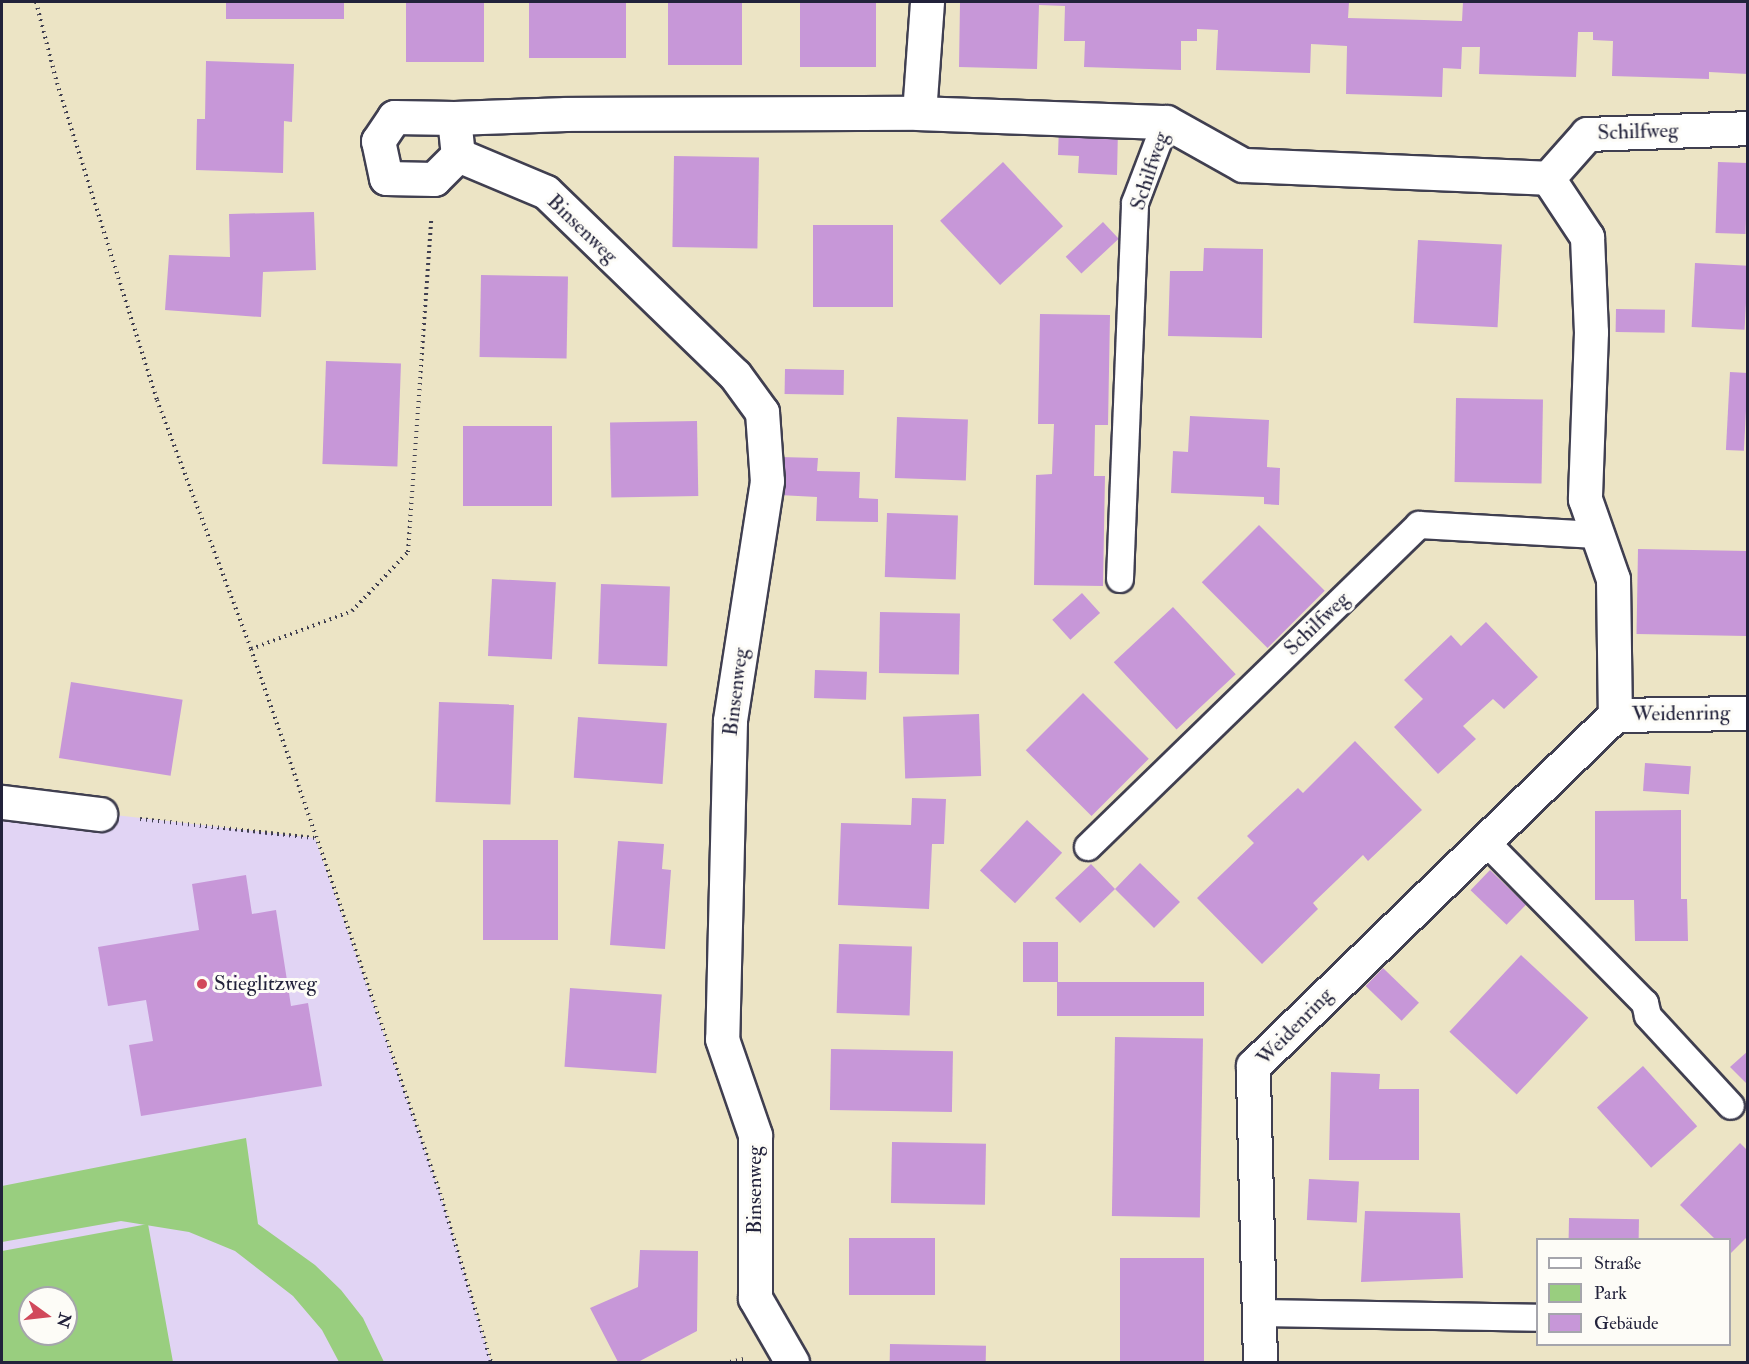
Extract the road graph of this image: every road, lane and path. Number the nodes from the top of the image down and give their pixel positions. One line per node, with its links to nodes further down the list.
1 (36, 2): 12 (path)
2 (927, 2): 3 (street)
3 (919, 113): 4 (street); 5 (street, Schilfweg)
4 (454, 118): 7 (street); 9 (street)
5 (1166, 122): 8 (street, Schilfweg); 11 (lane, Schilfweg)
6 (1748, 128): 8 (street, Schilfweg)
7 (458, 154): 9 (street); 24 (street, Binsenweg)
8 (1548, 178): 10 (street)
9 (434, 179): 12 (path)
10 (1597, 535): 14 (street); 19 (lane, Schilfweg)
11 (1120, 579)
12 (251, 649): 17 (path)
13 (1748, 713): 14 (street, Weidenring)
14 (1615, 715): 18 (street, Weidenring)
15 (2, 802): 16 (street)
16 (100, 814): 17 (path)
17 (315, 838): 23 (path)
18 (1485, 841): 20 (lane); 21 (street, Weidenring)
19 (1088, 847)
20 (1731, 1106)
21 (1259, 1313): 22 (lane); 25 (street, Weidenring)
22 (1536, 1318)
23 (491, 1362)
24 (792, 1362)
25 (1260, 1362)

